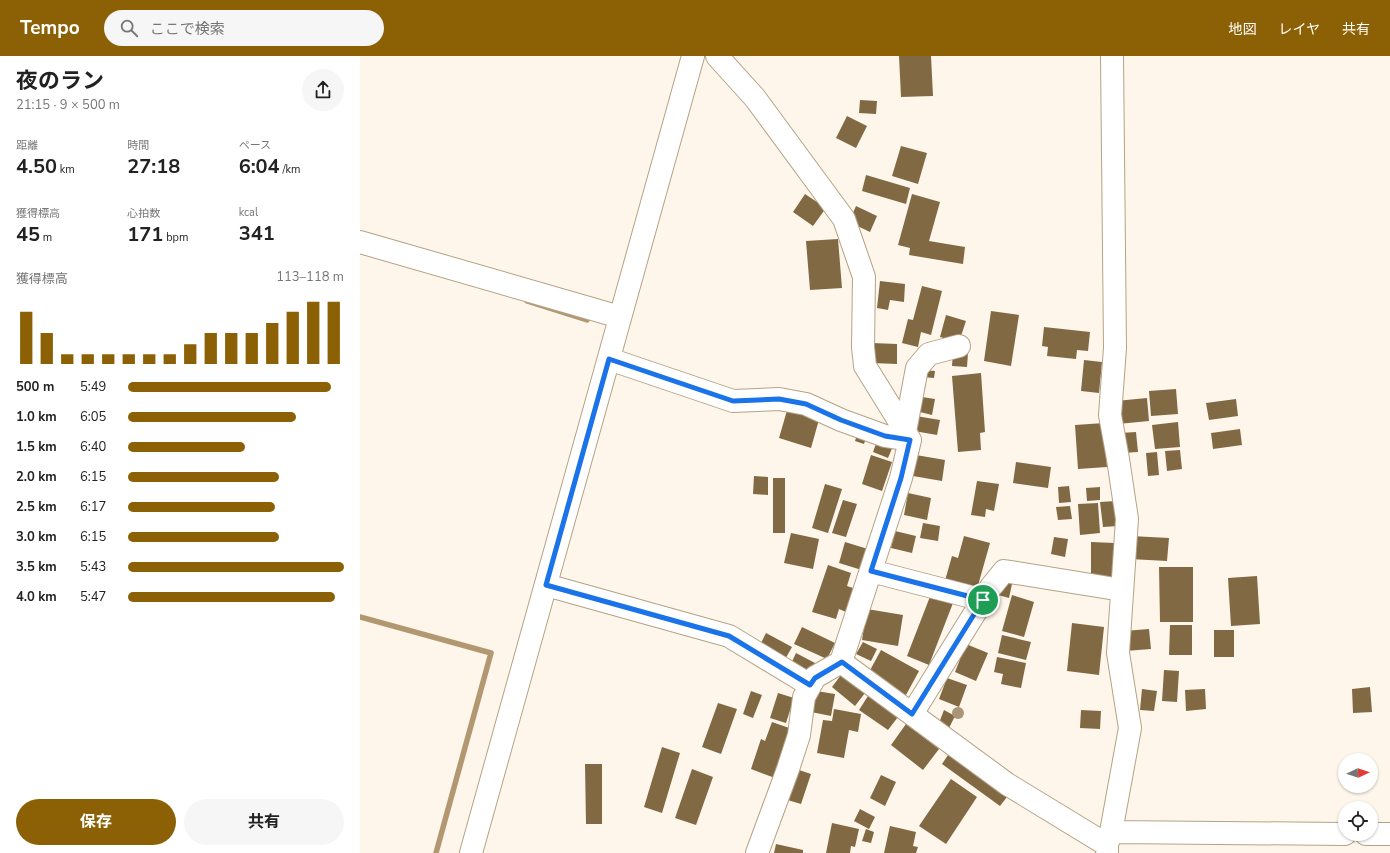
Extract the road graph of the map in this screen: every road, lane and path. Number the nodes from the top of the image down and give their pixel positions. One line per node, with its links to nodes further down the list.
1 (693, 56): 5 (street)
2 (717, 56): 8 (street)
3 (1112, 56): 11 (street)
4 (360, 242): 5 (street)
5 (620, 317): 7 (street)
6 (959, 346): 8 (street)
7 (609, 359): 8 (street); 10 (street)
8 (907, 436): 9 (street)
9 (871, 571): 12 (street); 13 (street)
10 (546, 585): 14 (street); 20 (street)
11 (1122, 590): 12 (street); 19 (street)
12 (983, 600): 15 (street)
13 (842, 662): 14 (street); 15 (street)
14 (810, 685): 21 (street)
15 (912, 714): 19 (street)
16 (1338, 834): 19 (street)
17 (1378, 834): 18 (street)
18 (1390, 834)
19 (1109, 843)
20 (471, 853)
21 (757, 853)

